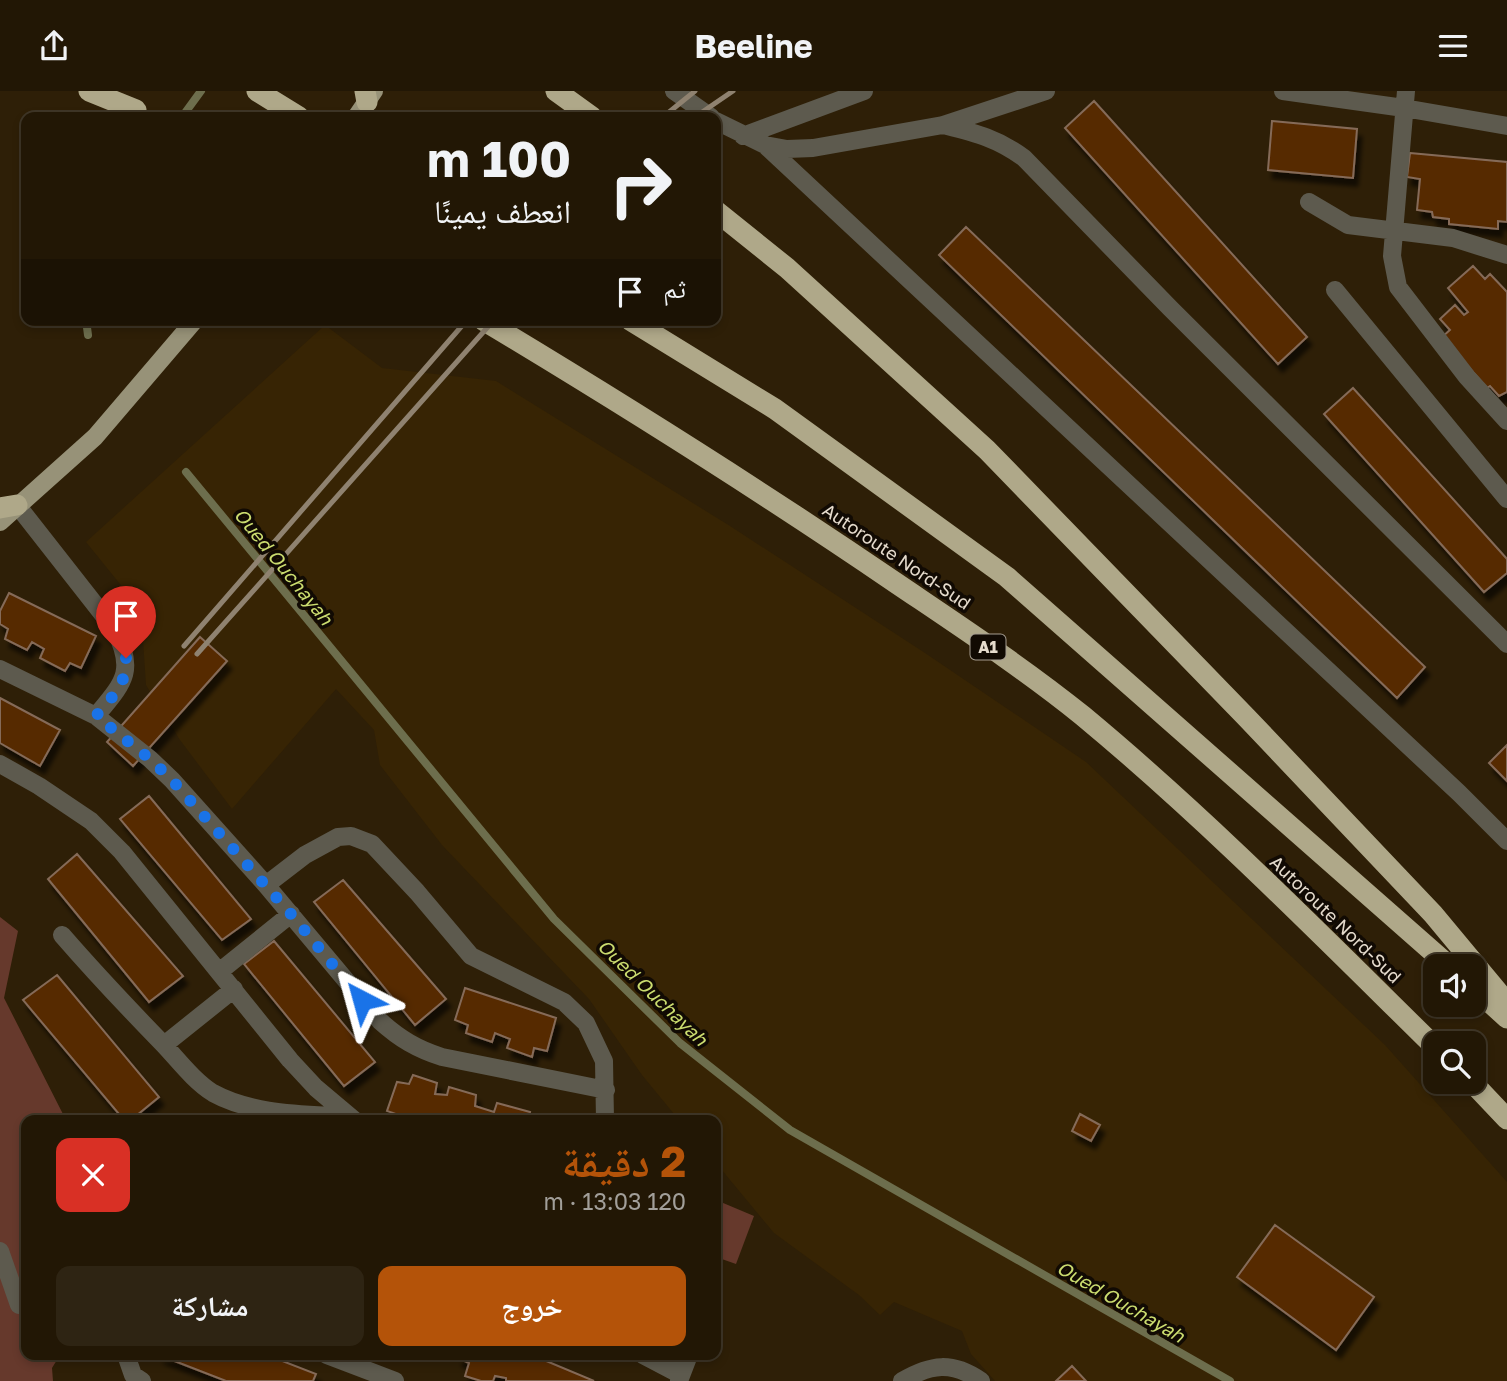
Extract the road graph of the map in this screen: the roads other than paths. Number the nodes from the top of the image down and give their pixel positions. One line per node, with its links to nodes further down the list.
1 (89, 91): 10 (highway)
2 (110, 91): 11 (highway)
3 (257, 91): 12 (highway)
4 (556, 91): 13 (highway)
5 (674, 91): 14 (street)
6 (864, 91): 18 (street)
7 (1046, 91): 16 (street)
8 (1283, 91): 9 (street)
9 (1405, 99): 17 (street); 22 (street)
10 (140, 112)
11 (141, 112)
12 (291, 112)
13 (585, 112)
14 (704, 112)
15 (721, 124): 18 (street)
16 (943, 125): 19 (street); 32 (street)
17 (1507, 125)
18 (743, 136): 19 (street)
19 (765, 145): 36 (street)
20 (1309, 202): 22 (street)
21 (721, 215): 44 (highway)
22 (1394, 230): 23 (street); 28 (street)
23 (1507, 255)
24 (1335, 290): 29 (street)
25 (190, 326): 30 (main road)
26 (493, 326): 46 (highway, Autoroute Nord-Sud / A1)
27 (640, 326): 40 (highway, Autoroute Nord-Sud)
28 (1507, 421)
29 (1507, 499)
30 (9, 507): 31 (main road); 34 (street)
31 (0, 522)
32 (1507, 644)
33 (0, 669): 34 (street)
34 (96, 716): 37 (street)
35 (0, 764): 41 (street)
36 (1507, 841)
37 (266, 885): 38 (street); 48 (street)
38 (291, 914): 41 (street); 48 (street)
39 (62, 935): 47 (street)
40 (1435, 954)
41 (219, 972): 42 (street)
42 (233, 989): 47 (street); 51 (street)
43 (1486, 999): 45 (highway)
44 (1507, 1003)
45 (1507, 1018)
46 (1423, 1035)
47 (164, 1045): 50 (street)
48 (606, 1090): 52 (street)
49 (1483, 1094): 53 (highway)
50 (317, 1115)
51 (348, 1115)
52 (605, 1115)
53 (1507, 1119)
54 (0, 1251): 55 (street)
55 (19, 1305)
56 (128, 1360): 62 (street)
57 (340, 1360): 63 (street)
58 (651, 1360): 60 (street)
59 (686, 1360): 60 (street)
60 (680, 1378)
61 (909, 1379): 64 (street)
62 (142, 1381)
63 (396, 1381)
64 (981, 1381)

